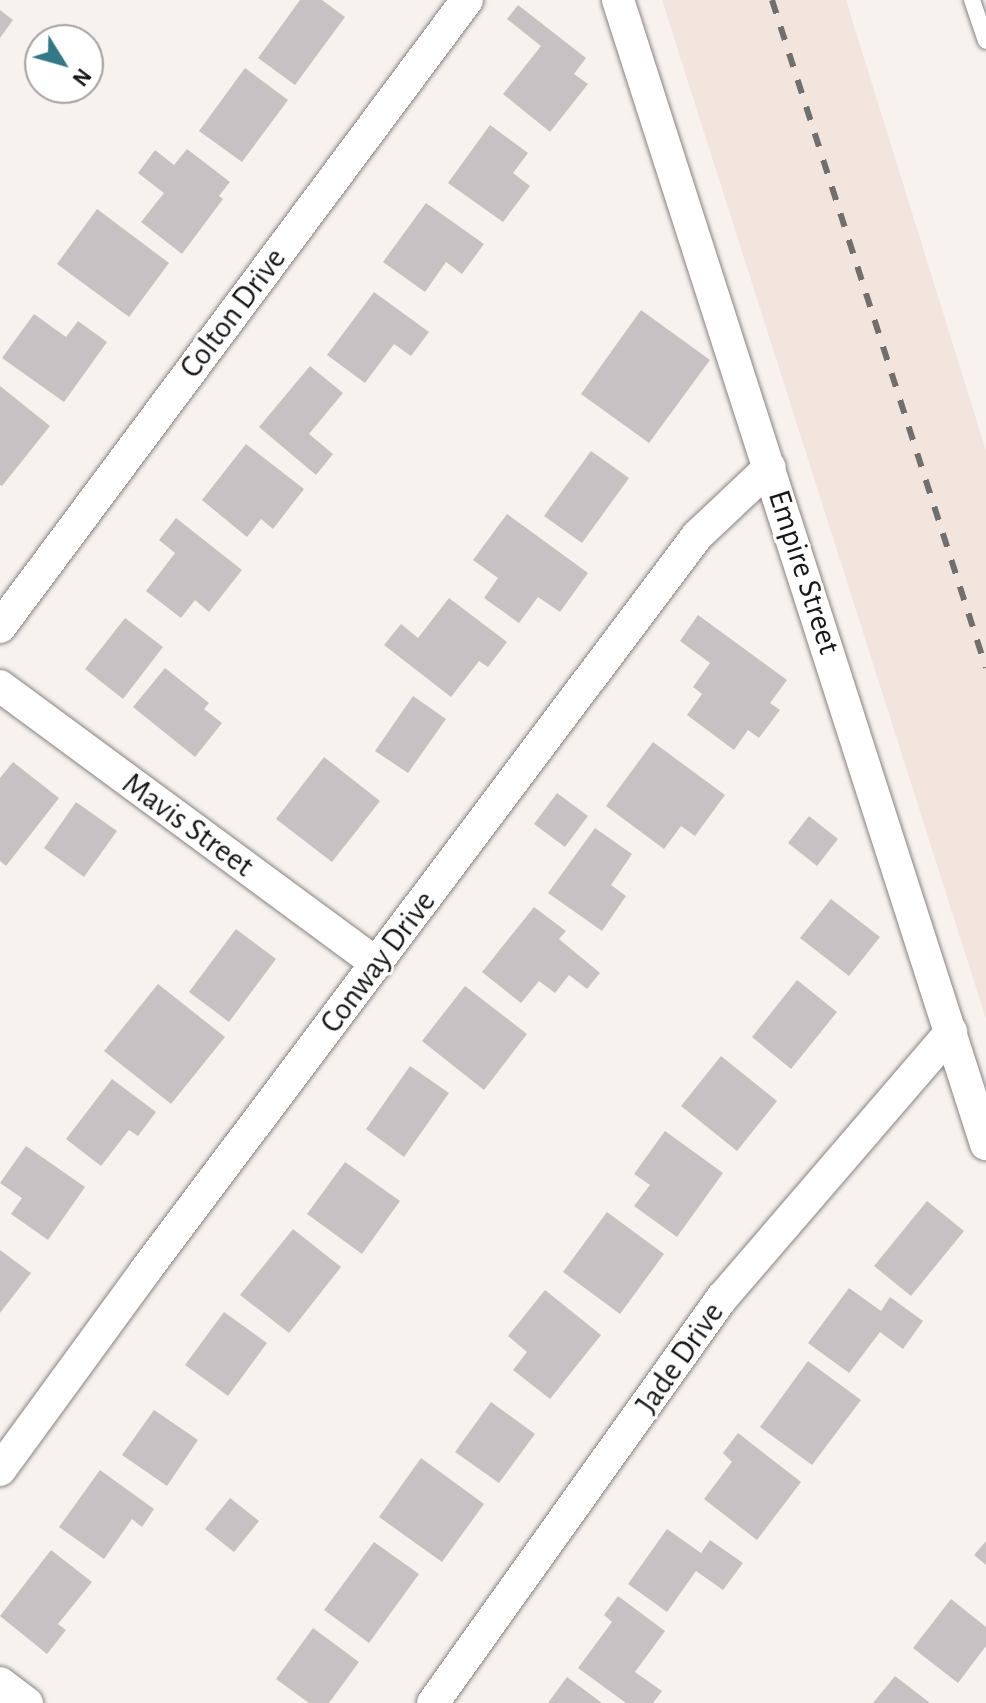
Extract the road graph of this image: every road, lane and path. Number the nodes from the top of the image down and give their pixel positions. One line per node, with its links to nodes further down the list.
1 (467, 0): 6 (street, Colton Drive)
2 (618, 0): 5 (street, Empire Street)
3 (972, 0): 4 (lane)
4 (986, 41)
5 (770, 467): 8 (street, Conway Drive); 9 (street, Empire Street)
6 (0, 627)
7 (0, 686): 8 (street, Mavis Street)
8 (377, 964): 11 (street, Conway Drive)
9 (951, 1032): 10 (street, Empire Street); 14 (street, Jade Drive)
10 (986, 1144)
11 (0, 1470)
12 (0, 1683): 13 (street)
13 (27, 1703)
14 (433, 1703)

